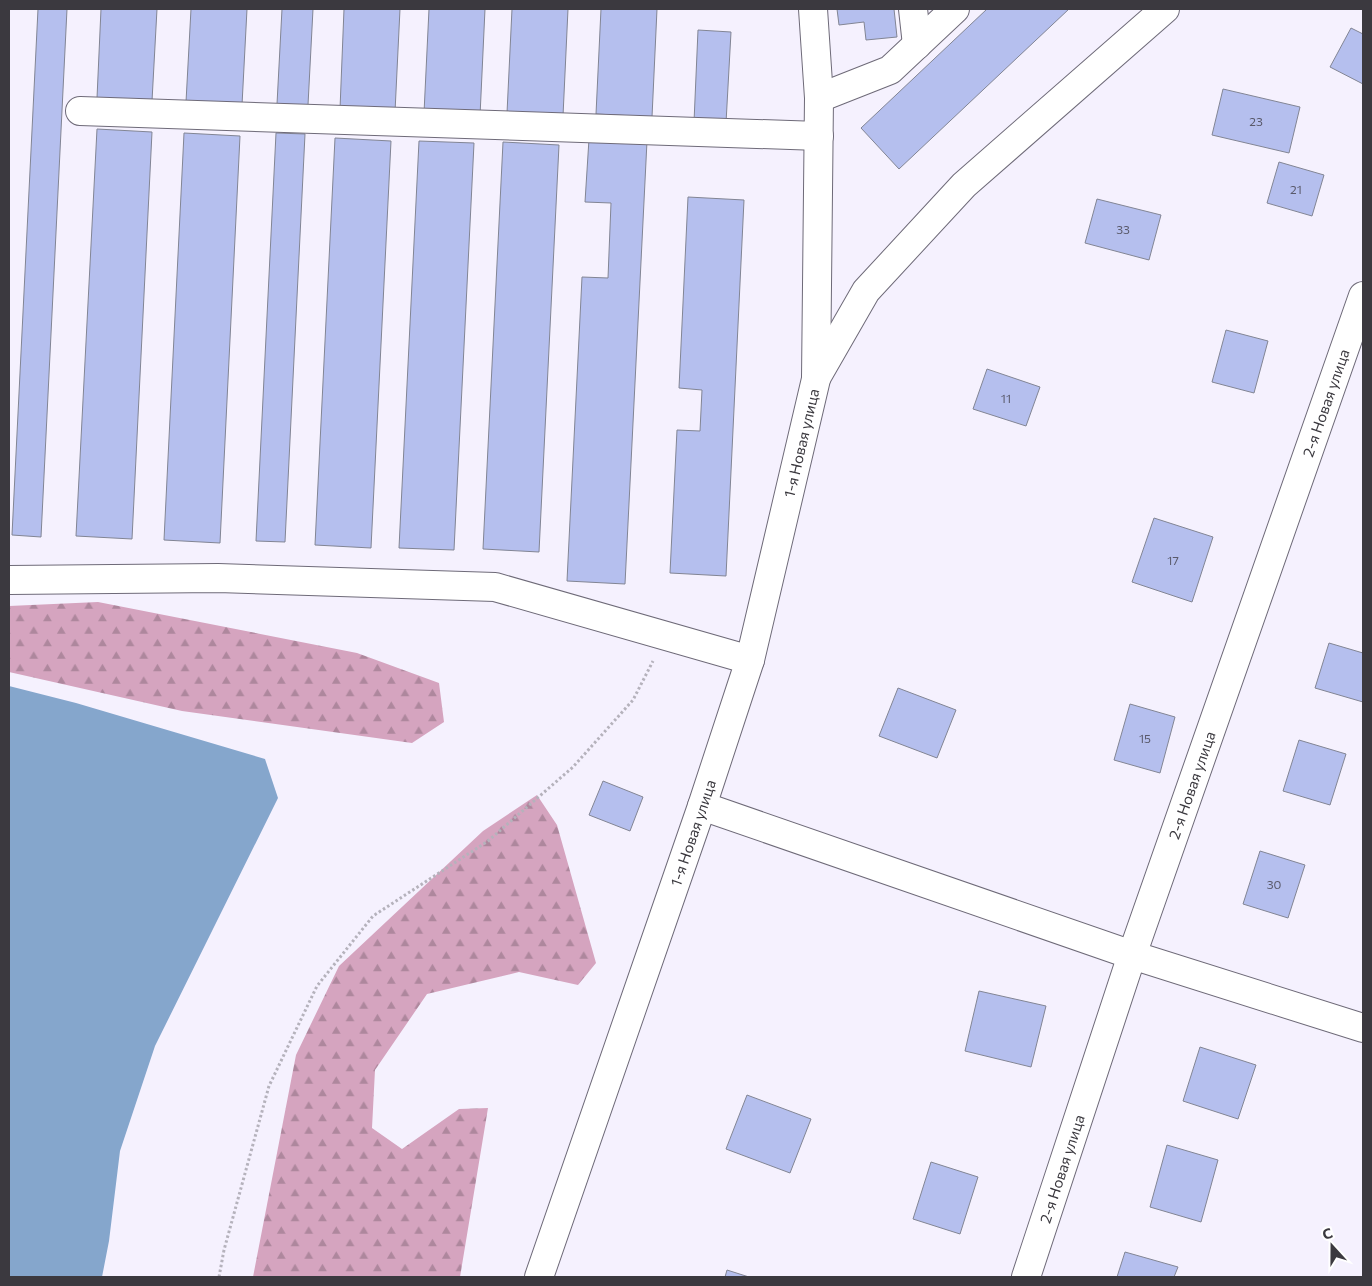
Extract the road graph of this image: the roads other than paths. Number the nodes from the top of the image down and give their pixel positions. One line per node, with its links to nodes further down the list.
1 (813, 9): 6 (street)
2 (913, 9): 5 (street)
3 (955, 9): 5 (street)
4 (1165, 9): 10 (street)
5 (917, 45): 6 (street)
6 (819, 98): 8 (street)
7 (80, 111): 8 (street)
8 (819, 136): 10 (street)
9 (1363, 296): 14 (street, 2-я Новая улица)
10 (816, 379): 12 (street, 1-я Новая улица)
11 (9, 580): 12 (street)
12 (750, 660): 13 (street, 1-я Новая улица)
13 (702, 806): 14 (street); 16 (street, 1-я Новая улица)
14 (1132, 955): 15 (street); 17 (street, 2-я Новая улица)
15 (1363, 1028)
16 (539, 1277)
17 (1026, 1277)

